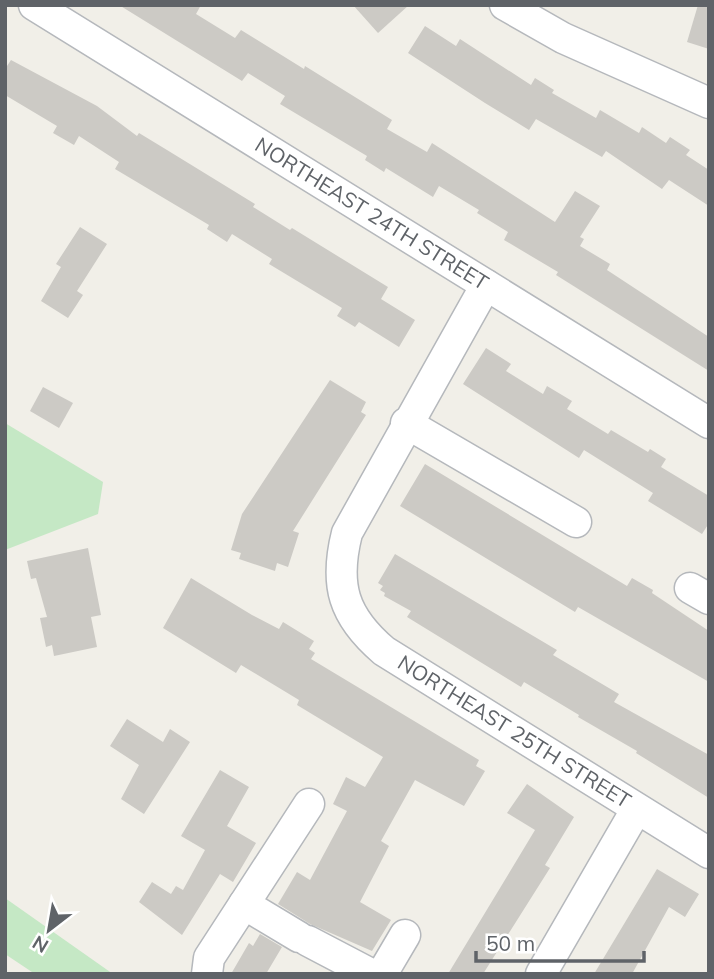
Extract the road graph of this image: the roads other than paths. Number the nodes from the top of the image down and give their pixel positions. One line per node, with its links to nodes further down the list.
1 (34, 5): 4 (street, NORTHEAST 24TH STREET)
2 (505, 5): 3 (street)
3 (709, 103)
4 (486, 285): 5 (street); 6 (street, NORTHEAST 24TH STREET)
5 (406, 423): 7 (street); 9 (street, NORTHEAST 25TH STREET)
6 (709, 423)
7 (576, 522)
8 (309, 804): 11 (street)
9 (636, 810): 10 (street, NORTHEAST 25TH STREET); 16 (street)
10 (709, 853)
11 (244, 904): 13 (street); 14 (street)
12 (405, 935): 15 (street)
13 (207, 974)
14 (370, 974)
15 (382, 974)
16 (541, 974)

